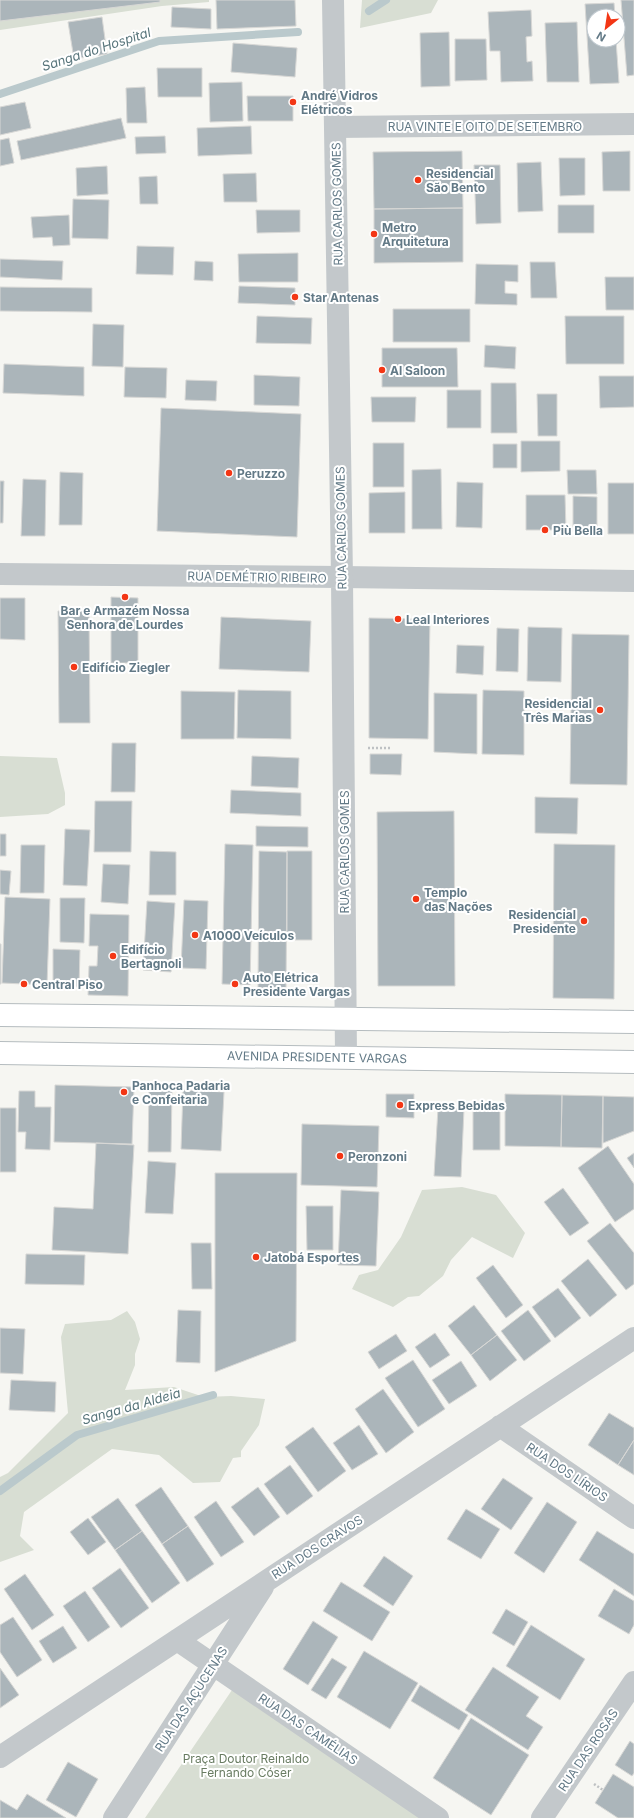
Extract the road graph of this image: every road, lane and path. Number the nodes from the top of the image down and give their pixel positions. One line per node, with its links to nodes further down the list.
1 (333, 0): 3 (street, RUA CARLOS GOMES)
2 (634, 124): 3 (street, RUA VINTE E OITO DE SETEMBRO)
3 (335, 127): 5 (street, RUA CARLOS GOMES)
4 (0, 574): 5 (street, RUA DEMÉTRIO RIBEIRO)
5 (342, 577): 6 (street, RUA DEMÉTRIO RIBEIRO); 10 (street, RUA CARLOS GOMES)
6 (634, 581)
7 (364, 748): 8 (path)
8 (392, 748)
9 (0, 1016): 10 (main road)
10 (345, 1020): 11 (main road); 13 (street, RUA CARLOS GOMES)
11 (634, 1022)
12 (0, 1053): 13 (main road, AVENIDA PRESIDENTE VARGAS)
13 (346, 1057): 14 (main road, AVENIDA PRESIDENTE VARGAS)
14 (634, 1062)
15 (634, 1338): 16 (street, RUA DOS CRAVOS)
16 (500, 1426): 17 (street, RUA DOS LÍRIOS); 18 (street, RUA DOS CRAVOS)
17 (634, 1518)
18 (268, 1579): 19 (street, RUA DOS CRAVOS); 20 (street, RUA DAS AÇUCENAS)
19 (177, 1640): 20 (street, RUA DAS CAMÉLIAS); 22 (street, RUA DOS CRAVOS)
20 (214, 1664): 25 (street, RUA DAS AÇUCENAS); 26 (street, RUA DAS CAMÉLIAS)
21 (634, 1682): 27 (street, RUA DAS ROSAS)
22 (0, 1757)
23 (594, 1784): 24 (path)
24 (603, 1790)
25 (114, 1818)
26 (438, 1818)
27 (542, 1818)

